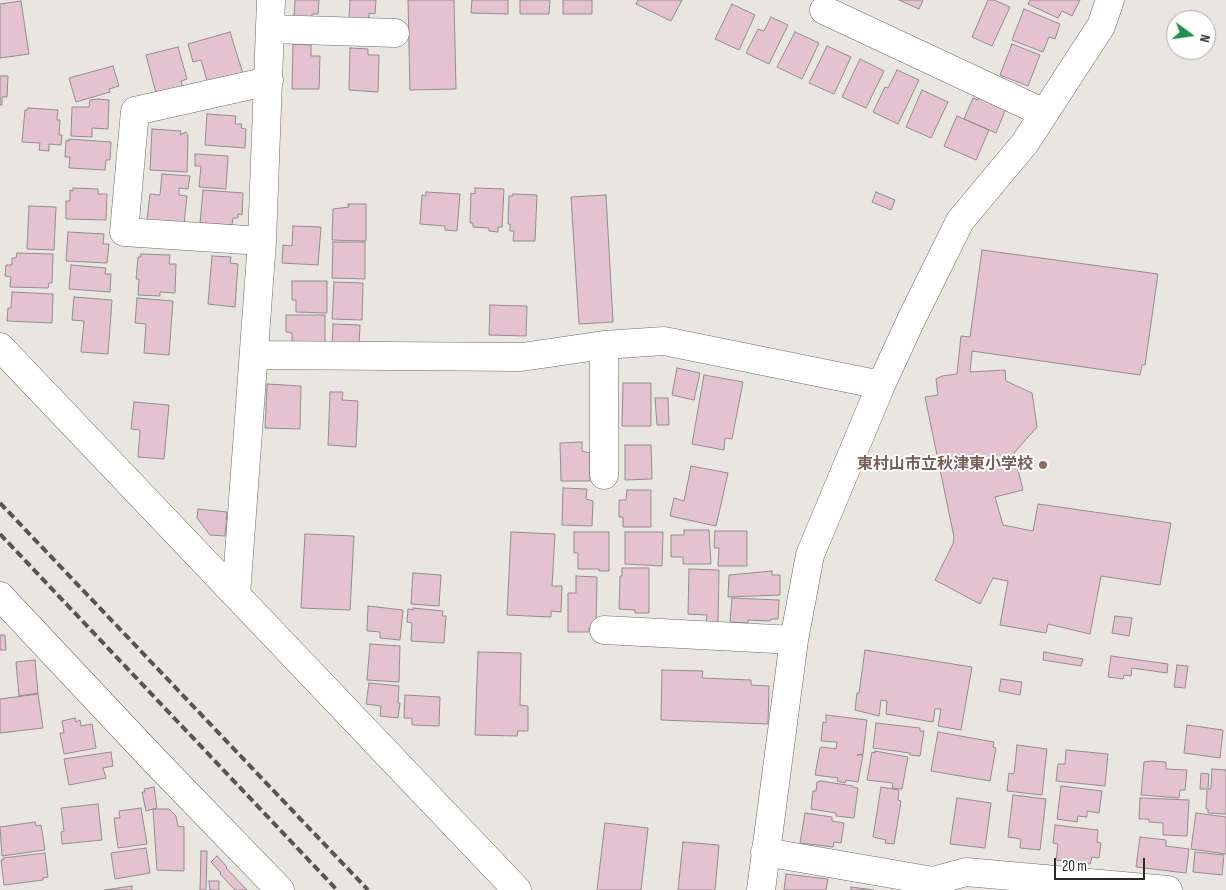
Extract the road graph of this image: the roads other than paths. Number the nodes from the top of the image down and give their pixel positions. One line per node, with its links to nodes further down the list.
1 (271, 0): 4 (street)
2 (1110, 0): 7 (street)
3 (824, 10): 7 (street)
4 (270, 29): 5 (street); 6 (street)
5 (395, 33)
6 (269, 81): 8 (street); 8 (street)
7 (1044, 113): 12 (street)
8 (262, 241): 11 (street)
9 (604, 344): 11 (street); 12 (street); 13 (street)
10 (0, 347): 14 (street)
11 (254, 355): 14 (street)
12 (881, 385): 17 (street)
13 (604, 475)
14 (236, 595): 20 (street)
15 (0, 596): 19 (street)
16 (604, 630): 17 (street)
17 (794, 640): 18 (street)
18 (765, 852): 21 (street); 22 (street)
19 (280, 890)
20 (517, 890)
21 (761, 890)
22 (1168, 890)

